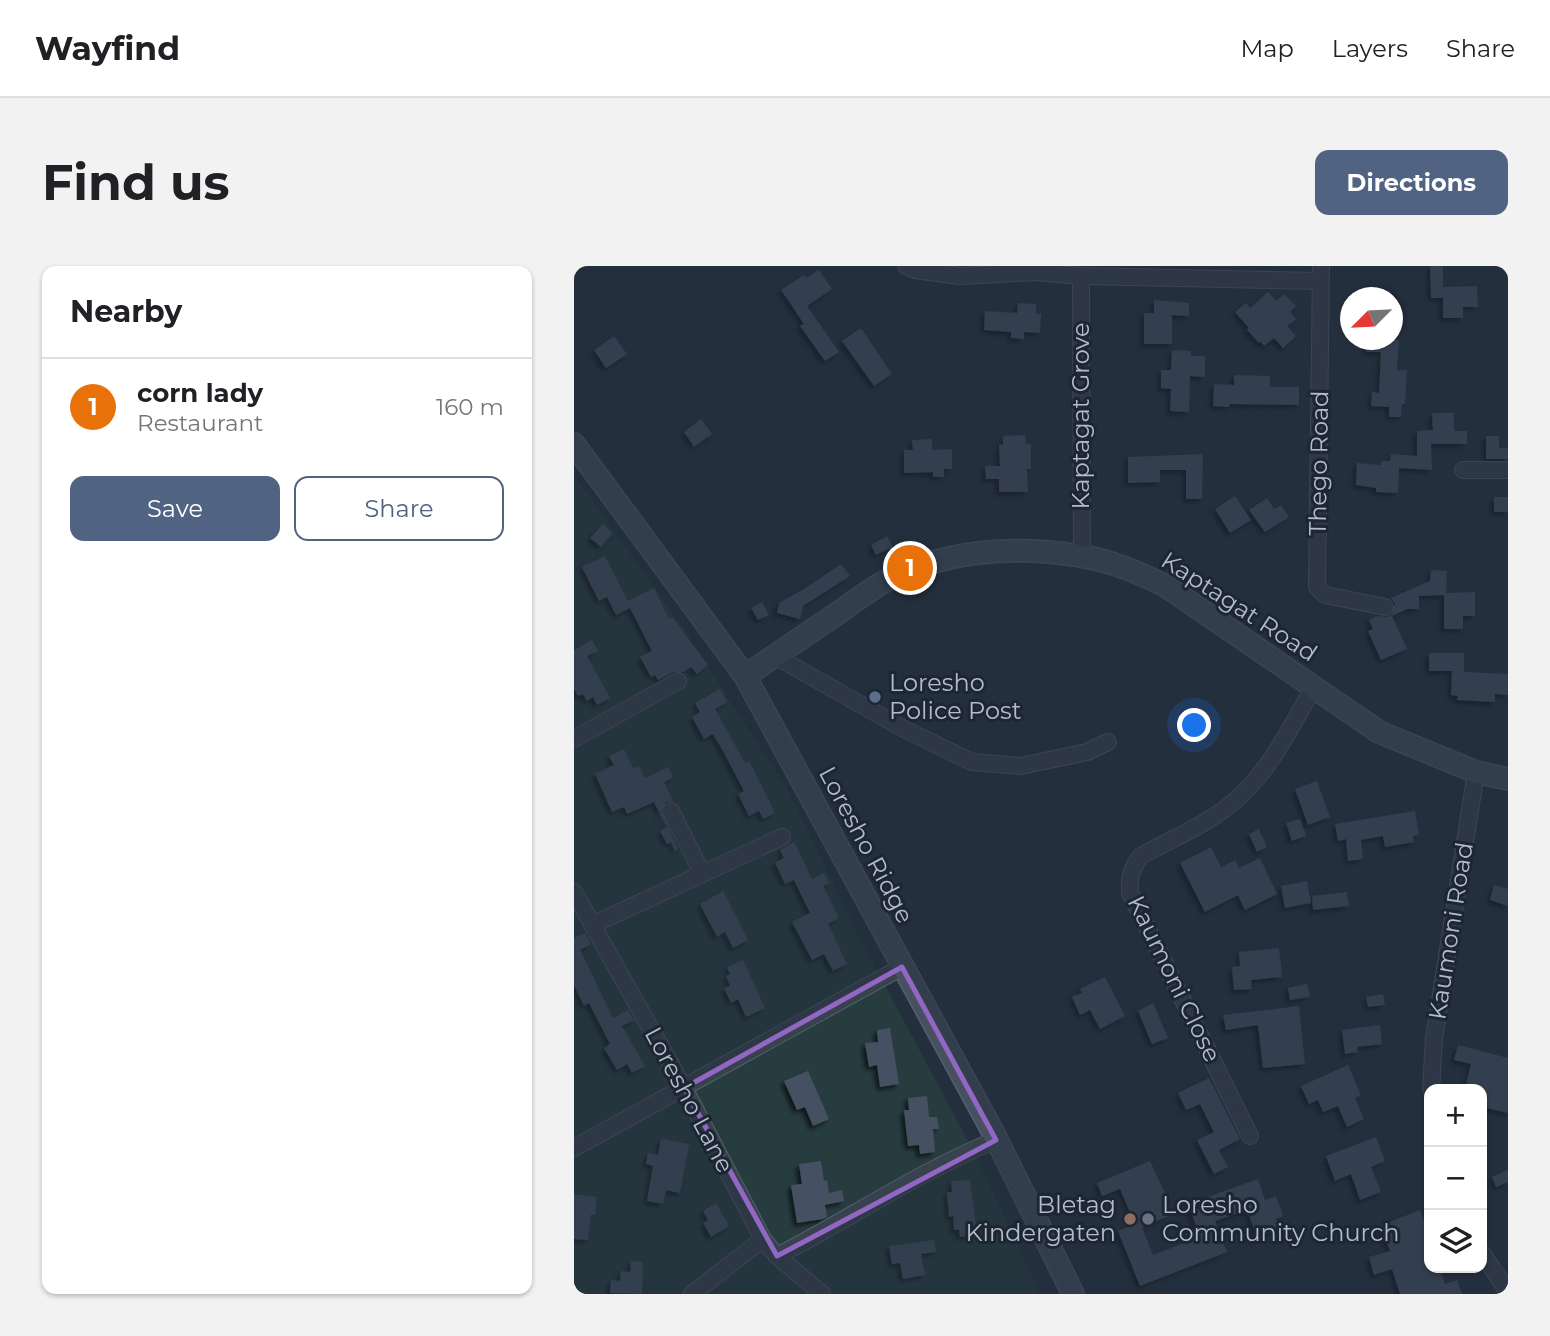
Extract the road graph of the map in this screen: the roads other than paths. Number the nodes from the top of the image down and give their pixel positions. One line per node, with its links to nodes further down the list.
1 (906, 266): 2 (street)
2 (1037, 269): 4 (street)
3 (1321, 274): 4 (street); 9 (street, Thego Road)
4 (1081, 276): 8 (street, Kaptagat Grove)
5 (574, 444): 11 (main road, Loresho Ridge)
6 (1463, 470): 7 (street)
7 (1508, 470)
8 (1082, 556): 10 (main road, Kaptagat Road); 13 (main road, Kaptagat Road)
9 (1385, 607)
10 (775, 656): 11 (main road, Kaptagat Road); 15 (street)
11 (745, 676): 24 (main road, Loresho Ridge)
12 (678, 681): 14 (street)
13 (1314, 687): 16 (main road, Kaptagat Road); 27 (street, Kaumoni Close)
14 (574, 739)
15 (1108, 742)
16 (1476, 772): 17 (main road, Kaptagat Road); 25 (street, Kaumoni Road)
17 (1508, 779)
18 (671, 811): 20 (street)
19 (782, 837): 20 (street)
20 (702, 873): 23 (street)
21 (574, 892): 22 (street, Loresho Lane)
22 (578, 910): 23 (street, Loresho Lane)
23 (594, 924): 26 (street, Loresho Lane)
24 (902, 967): 26 (street); 28 (main road, Loresho Ridge)
25 (1431, 1084)
26 (684, 1088): 29 (street); 30 (street, Loresho Lane)
27 (1250, 1136)
28 (996, 1140): 31 (street); 36 (main road, Loresho Ridge)
29 (574, 1148)
30 (763, 1239): 31 (street, Loresho Lane); 34 (street)
31 (777, 1256): 35 (street, Loresho Lane)
32 (1487, 1260): 33 (street)
33 (1508, 1292)
34 (692, 1294)
35 (822, 1294)
36 (1073, 1294)

